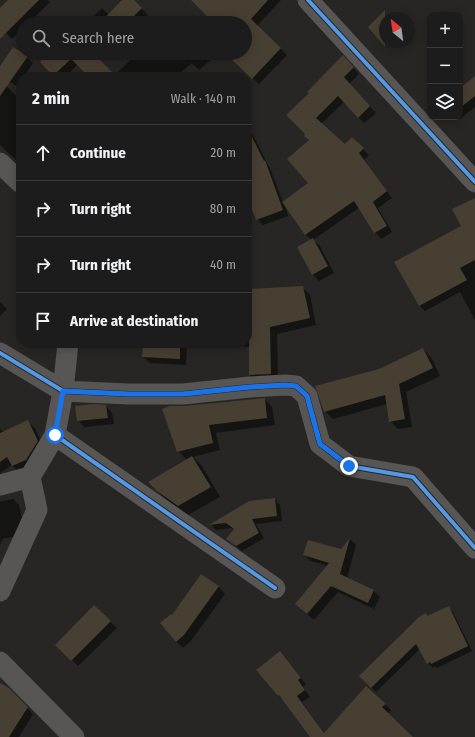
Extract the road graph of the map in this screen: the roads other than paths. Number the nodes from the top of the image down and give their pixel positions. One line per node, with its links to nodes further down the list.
1 (308, 0): 4 (street)
2 (0, 163): 3 (street)
3 (16, 178)
4 (475, 182)
5 (67, 348): 7 (street)
6 (0, 353): 7 (street)
7 (63, 391): 8 (street); 11 (street)
8 (55, 435): 9 (street); 12 (street)
9 (30, 477): 10 (street); 13 (street)
10 (0, 484)
11 (475, 548)
12 (275, 588)
13 (0, 591)
14 (0, 662): 15 (street)
15 (74, 737)

